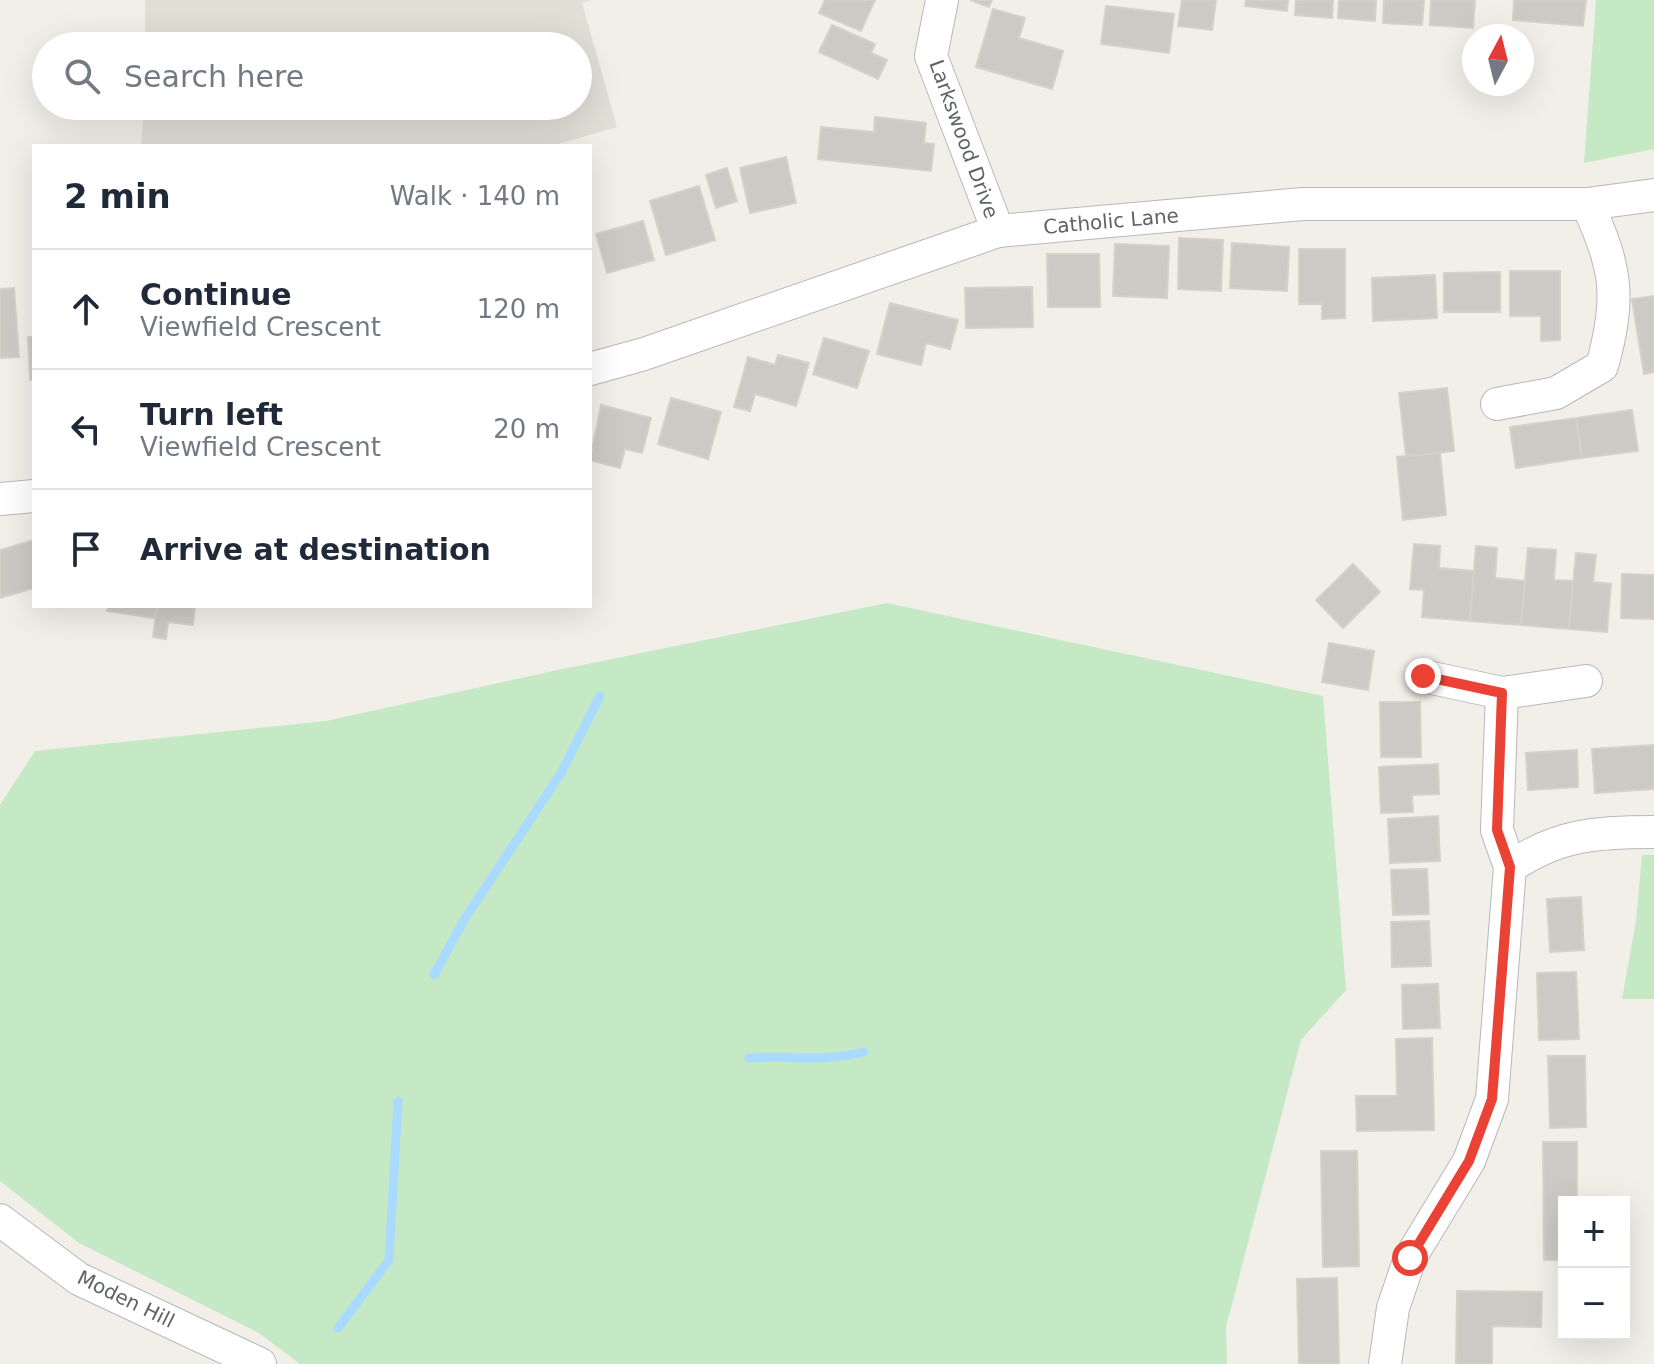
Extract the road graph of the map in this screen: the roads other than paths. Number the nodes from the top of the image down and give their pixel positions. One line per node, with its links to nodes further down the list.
1 (942, 0): 4 (street, Larkswood Drive)
2 (1654, 195): 3 (street, Catholic Lane)
3 (1587, 204): 4 (street, Catholic Lane); 6 (street)
4 (998, 231): 5 (street, Catholic Lane)
5 (592, 368)
6 (1497, 404)
7 (32, 496): 8 (street)
8 (0, 499)
9 (1423, 676): 11 (street)
10 (1586, 681): 11 (street)
11 (1502, 693): 13 (street)
12 (1654, 832): 13 (street)
13 (1510, 867): 16 (street)
14 (0, 1220): 15 (street, Moden Hill)
15 (260, 1364)
16 (1385, 1364)

